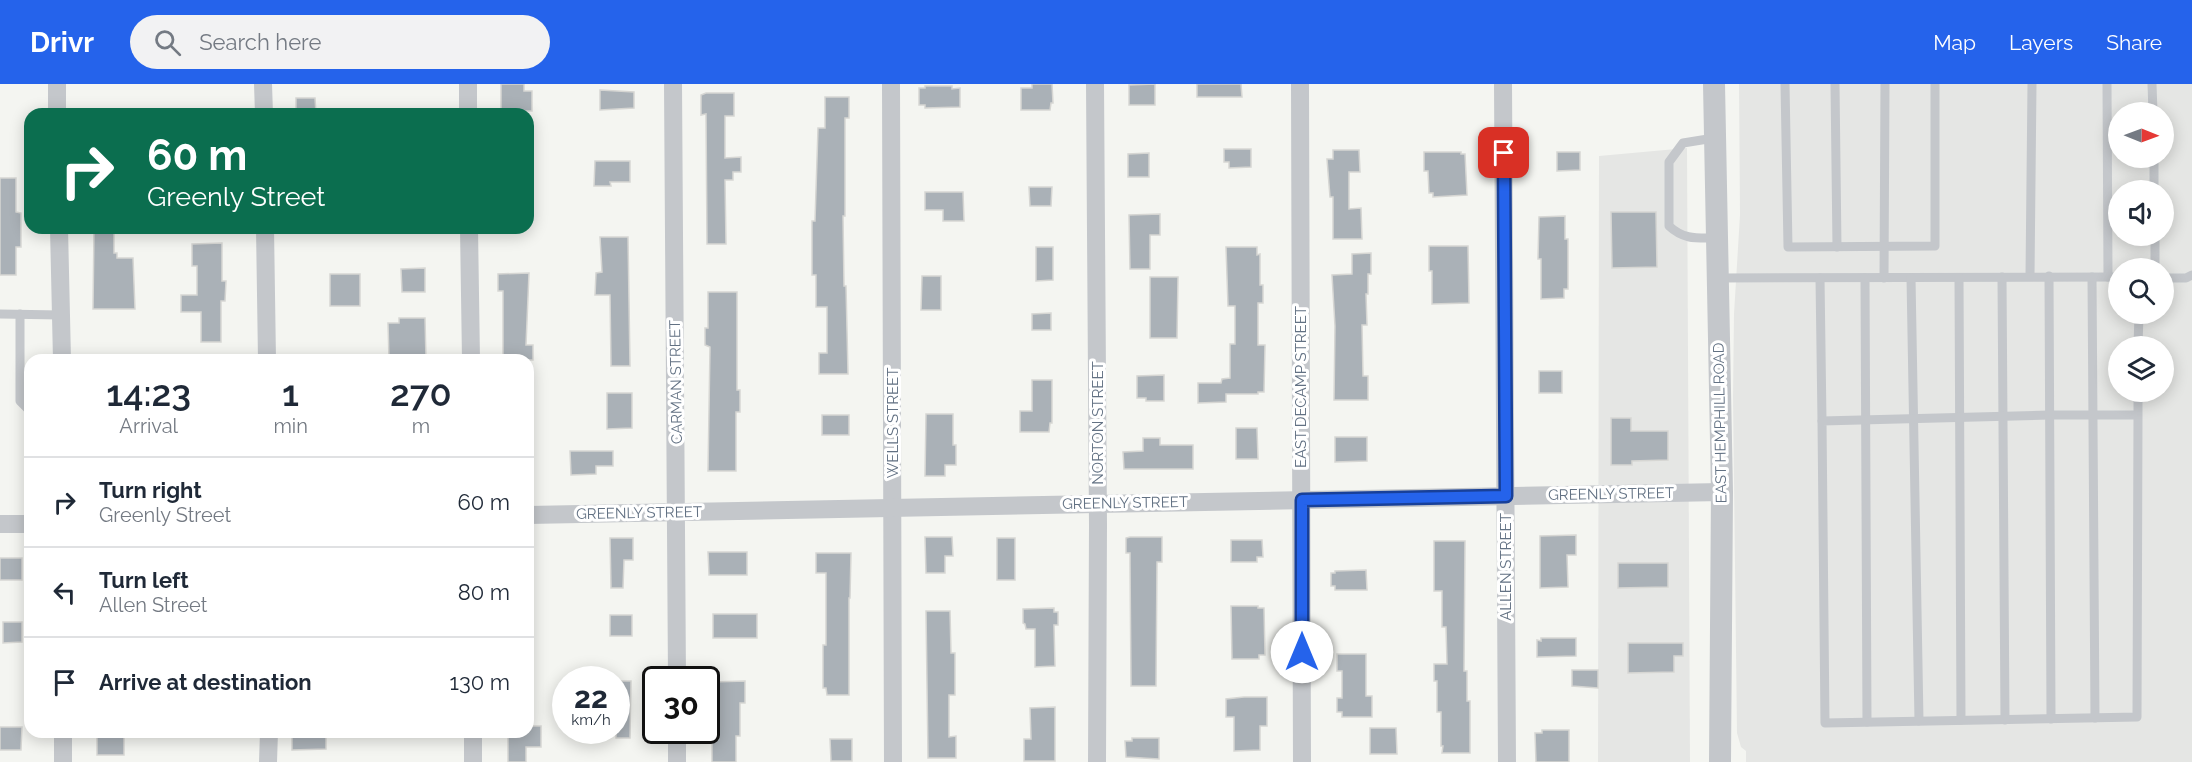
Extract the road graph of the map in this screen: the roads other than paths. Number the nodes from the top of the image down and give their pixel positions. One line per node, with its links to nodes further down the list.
1 (57, 84): 18 (street)
2 (263, 84): 19 (street)
3 (468, 84): 20 (street)
4 (673, 84): 63 (street, CARMAN STREET)
5 (891, 84): 62 (street, WELLS STREET)
6 (1095, 84): 61 (street, NORTON STREET)
7 (1300, 84): 60 (street, EAST DECAMP STREET)
8 (1503, 84): 59 (street, ALLEN STREET)
9 (1714, 84): 21 (street, EAST HEMPHILL ROAD)
10 (1785, 84): 27 (lane)
11 (1835, 84): 27 (lane)
12 (1885, 84): 26 (lane)
13 (1935, 84): 26 (lane)
14 (2032, 84): 30 (lane)
15 (2107, 84): 28 (lane)
16 (2152, 84): 17 (lane)
17 (2153, 102)
18 (57, 108)
19 (264, 108)
20 (468, 108)
21 (1716, 137): 25 (street, EAST HEMPHILL ROAD); 25 (lane)
22 (59, 234): 44 (street)
23 (265, 234): 46 (street)
24 (469, 234): 47 (street)
25 (1718, 238): 34 (street, EAST HEMPHILL ROAD)
26 (1884, 246): 27 (lane); 37 (lane)
27 (1837, 247)
28 (2112, 258)
29 (2192, 275): 41 (lane)
30 (2030, 276): 31 (lane); 40 (lane)
31 (2049, 276): 32 (lane); 50 (lane)
32 (2092, 277): 33 (lane); 51 (lane)
33 (2108, 277)
34 (1718, 278): 35 (lane); 58 (street, EAST HEMPHILL ROAD)
35 (1820, 278): 36 (lane); 57 (lane)
36 (1865, 278): 37 (lane); 56 (lane)
37 (1884, 278): 38 (lane)
38 (1911, 278): 39 (lane); 54 (lane)
39 (1959, 278): 40 (lane); 55 (lane)
40 (2002, 278): 53 (lane)
41 (2174, 278)
42 (0, 314): 43 (lane)
43 (20, 314): 44 (lane); 49 (lane)
44 (61, 315): 45 (street)
45 (62, 354)
46 (267, 354)
47 (471, 354)
48 (2138, 402): 52 (lane)
49 (24, 405)
50 (2049, 414): 51 (lane); 53 (lane); 69 (lane)
51 (2093, 414): 52 (lane); 68 (lane)
52 (2138, 415): 68 (lane)
53 (2003, 416): 55 (lane); 71 (lane)
54 (1914, 418): 55 (lane); 56 (lane); 72 (lane)
55 (1959, 418): 70 (lane)
56 (1866, 420): 57 (lane); 73 (lane)
57 (1822, 421): 73 (lane)
58 (1722, 492): 59 (street, GREENLY STREET); 86 (street, EAST HEMPHILL ROAD)
59 (1506, 496): 60 (street, GREENLY STREET); 85 (street, ALLEN STREET)
60 (1302, 500): 61 (street, GREENLY STREET); 84 (street, EAST DECAMP STREET)
61 (1098, 504): 62 (street, GREENLY STREET); 83 (street, NORTON STREET)
62 (893, 508): 63 (street, GREENLY STREET); 82 (street, WELLS STREET)
63 (677, 512): 64 (street, GREENLY STREET); 67 (street, CARMAN STREET)
64 (534, 515)
65 (0, 524): 66 (street)
66 (24, 524)
67 (677, 666)
68 (2095, 718): 69 (lane)
69 (2050, 719): 71 (lane)
70 (1961, 720): 71 (lane); 72 (lane)
71 (2005, 720)
72 (1919, 721): 73 (lane)
73 (1867, 722)
74 (63, 738): 78 (street)
75 (268, 738): 79 (street)
76 (473, 738): 80 (street)
77 (677, 744): 81 (street)
78 (63, 762)
79 (268, 762)
80 (473, 762)
81 (677, 762)
82 (893, 762)
83 (1097, 762)
84 (1302, 762)
85 (1507, 762)
86 (1720, 762)

